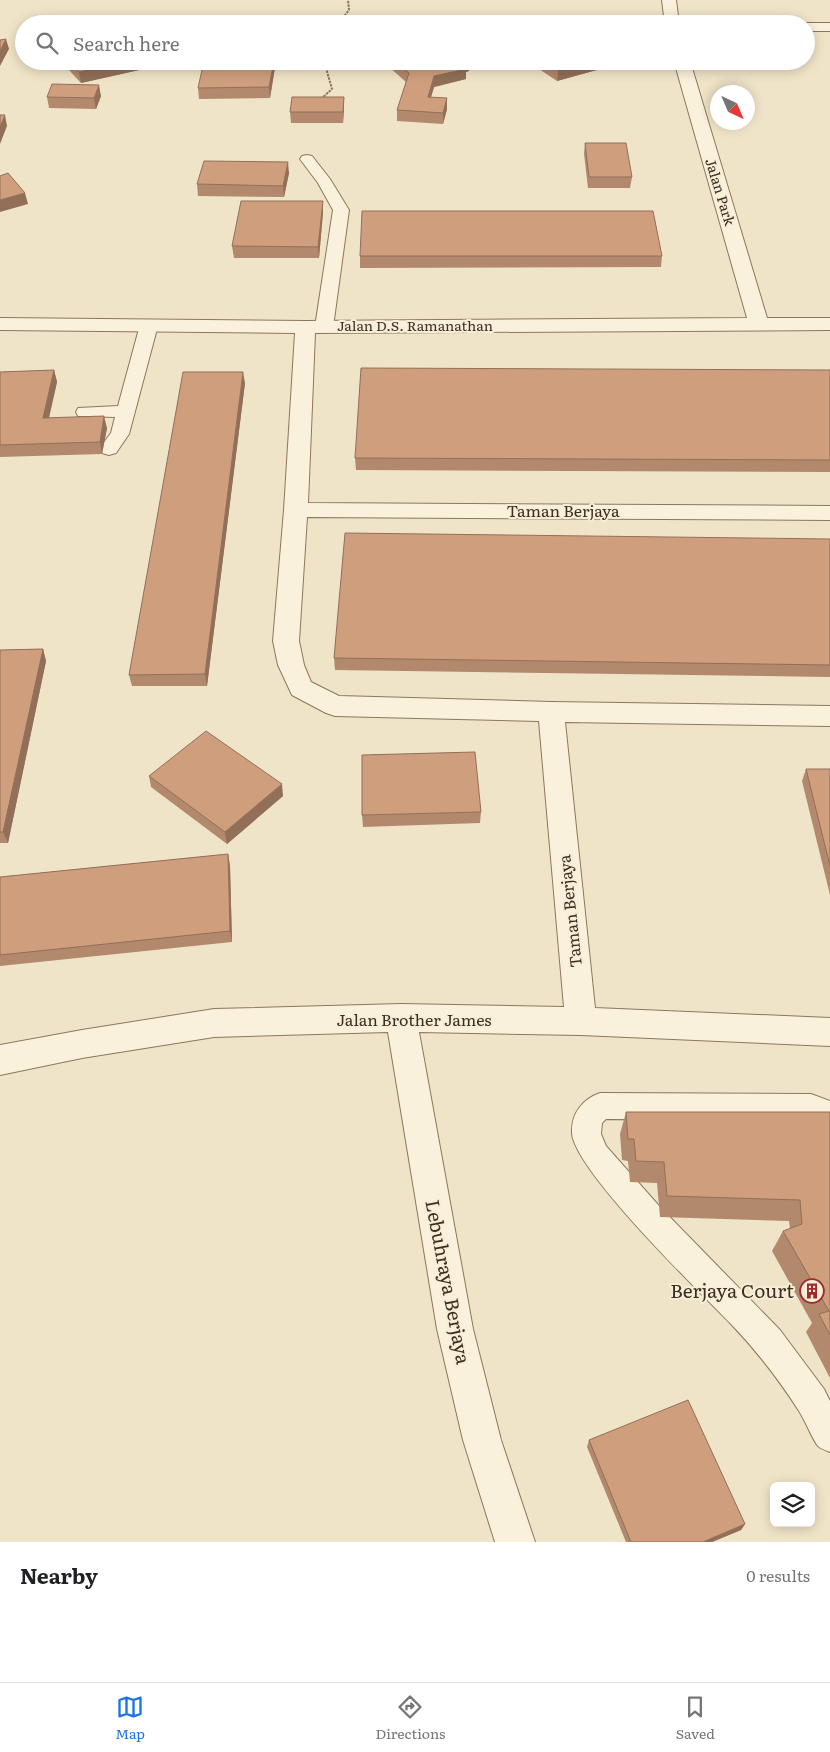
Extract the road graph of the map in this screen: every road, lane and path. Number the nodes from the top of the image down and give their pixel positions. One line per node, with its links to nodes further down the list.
1 (348, 0): 3 (path)
2 (669, 0): 4 (street)
3 (346, 15)
4 (671, 15)
5 (815, 27): 6 (street)
6 (830, 27)
7 (327, 70): 9 (path)
8 (685, 70): 12 (street, Jalan Park)
9 (321, 99)
10 (307, 159): 15 (lane)
11 (0, 324): 14 (street, Jalan D.S. Ramanathan)
12 (759, 324): 13 (street, Jalan D.S. Ramanathan); 15 (street, Jalan D.S. Ramanathan)
13 (830, 324)
14 (149, 325): 15 (street, Jalan D.S. Ramanathan); 16 (lane)
15 (314, 327): 19 (street)
16 (125, 411): 17 (lane); 18 (lane)
17 (84, 412)
18 (109, 449)
19 (296, 510): 20 (street, Taman Berjaya); 21 (street)
20 (830, 513)
21 (551, 712): 22 (street); 24 (street, Taman Berjaya)
22 (830, 716)
23 (401, 1018): 24 (street, Jalan Brother James); 26 (street, Jalan Brother James); 29 (street, Lebuhraya Berjaya)
24 (581, 1021): 25 (street, Jalan Brother James)
25 (830, 1032)
26 (0, 1060)
27 (830, 1114): 28 (lane)
28 (830, 1435)
29 (514, 1542)

